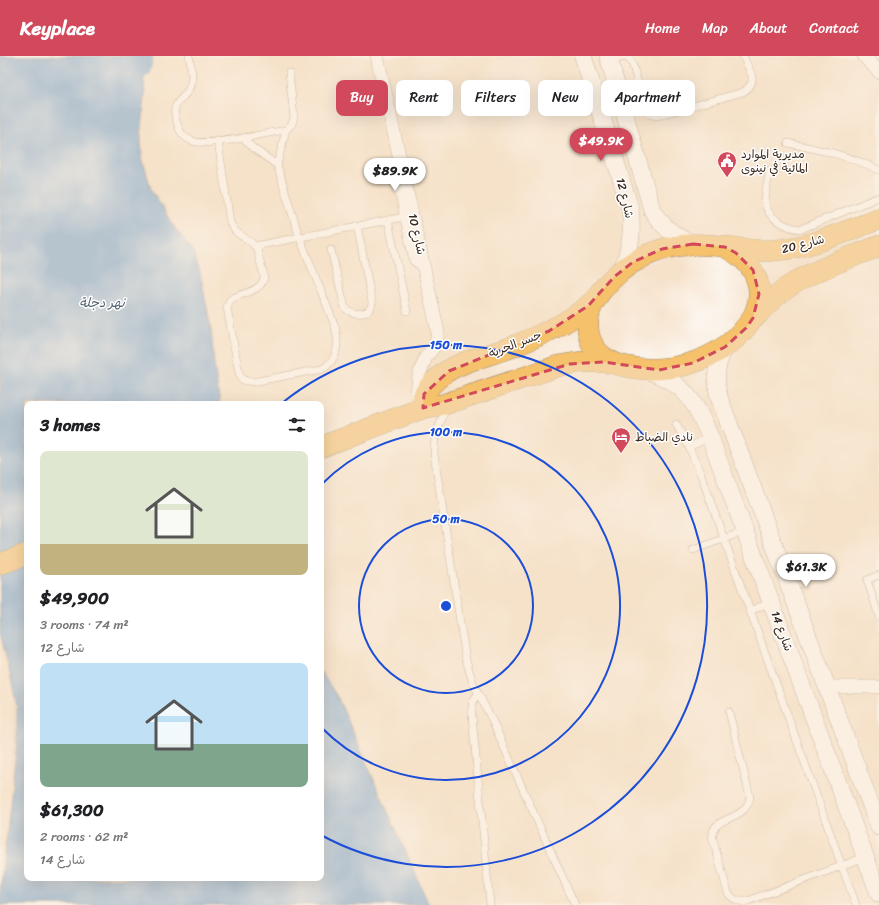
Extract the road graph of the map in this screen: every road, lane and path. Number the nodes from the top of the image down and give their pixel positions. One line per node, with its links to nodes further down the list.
1 (189, 56): 11 (lane)
2 (377, 56): 28 (street, شارع 10)
3 (583, 56): 29 (street, شارع 12)
4 (742, 56): 6 (lane)
5 (864, 56): 7 (street)
6 (608, 59): 23 (street, شارع 12)
7 (879, 72)
8 (289, 73): 9 (lane)
9 (286, 130): 10 (lane); 13 (lane)
10 (243, 138): 11 (lane); 13 (lane)
11 (218, 142): 24 (lane)
12 (788, 143): 15 (lane)
13 (277, 165): 22 (lane)
14 (770, 170): 17 (lane)
15 (879, 170)
16 (394, 171): 18 (lane)
17 (879, 197)
18 (404, 217): 20 (lane); 28 (lane)
19 (879, 219): 26 (main road, شارع 20)
20 (388, 220): 21 (lane); 31 (lane)
21 (357, 226): 22 (lane); 27 (lane)
22 (299, 236): 24 (lane); 24 (lane)
23 (693, 244): 26 (main road, شارع 20); 29 (main road, شارع 20)
24 (255, 246)
25 (879, 246): 32 (main road)
26 (725, 247): 32 (main road)
27 (331, 250)
28 (424, 265): 37 (street, شارع 10)
29 (621, 271): 30 (main road, شارع 20)
30 (597, 298): 34 (main road); 37 (main road, جسر الحرية)
31 (407, 311)
32 (753, 318): 33 (main road)
33 (725, 347): 35 (main road); 51 (street, شارع 14)
34 (616, 364): 35 (main road); 36 (main road)
35 (644, 370): 39 (street, شارع 14)
36 (445, 404): 37 (main road); 53 (lane)
37 (423, 408): 40 (main road)
38 (676, 424): 41 (lane)
39 (710, 437): 41 (lane); 42 (street, شارع 14)
40 (324, 446)
41 (689, 447): 43 (lane)
42 (745, 531): 43 (lane); 48 (street, شارع 14)
43 (724, 539): 44 (lane); 49 (lane)
44 (693, 550)
45 (24, 555): 46 (main road)
46 (0, 564)
47 (879, 575): 50 (lane)
48 (772, 602): 49 (lane); 56 (street, شارع 14)
49 (750, 611): 57 (lane)
50 (879, 616)
51 (827, 687): 52 (street); 55 (street, شارع 14)
52 (879, 687)
53 (479, 694): 59 (lane); 60 (lane)
54 (729, 712): 57 (lane)
55 (879, 827)
56 (865, 857): 57 (lane); 58 (street, شارع 14)
57 (842, 865): 61 (lane)
58 (879, 894)
59 (490, 905)
60 (575, 905)
61 (856, 905)

